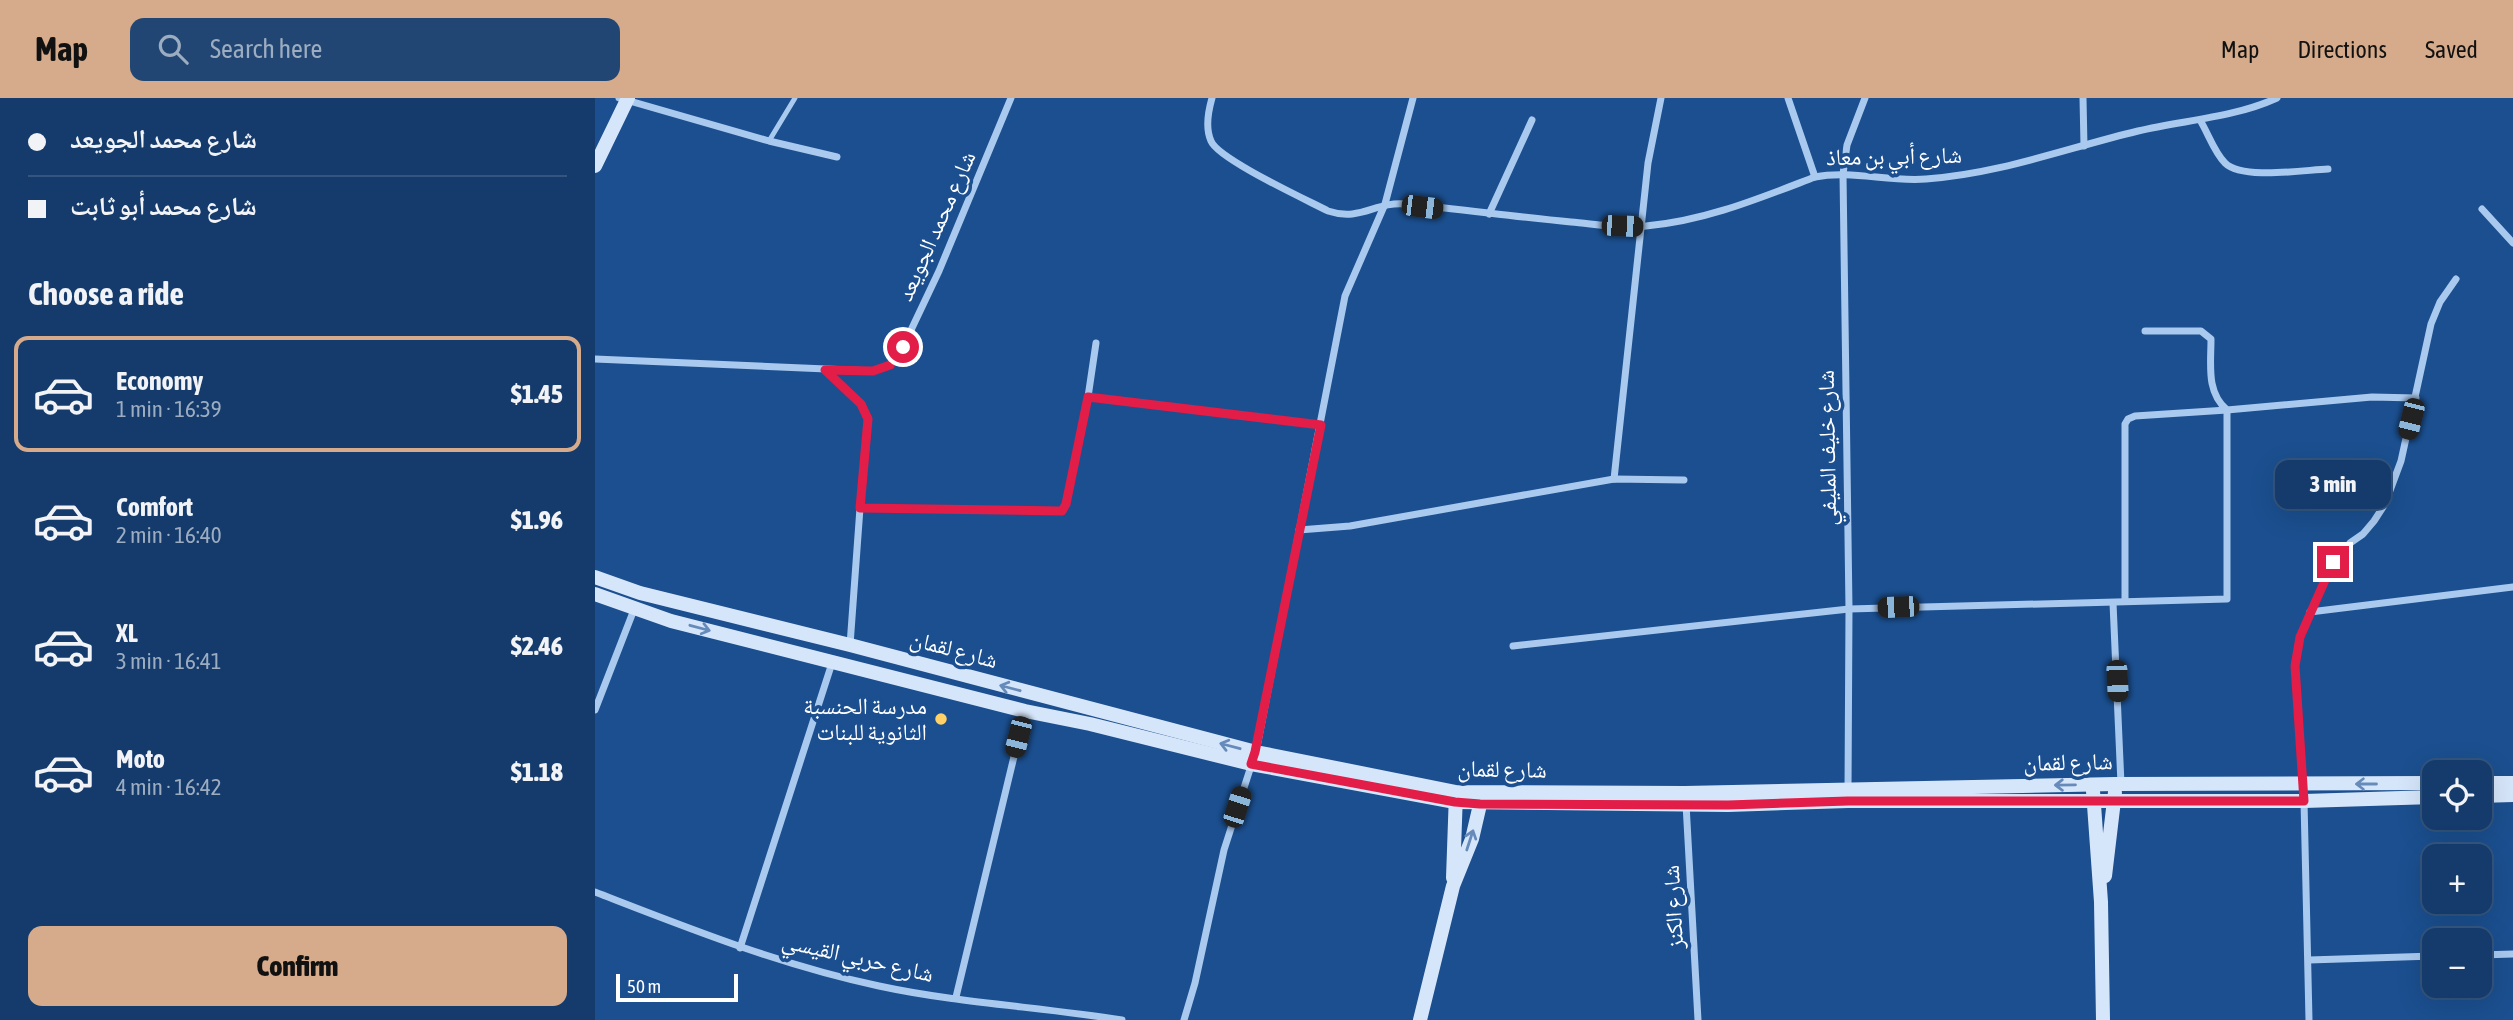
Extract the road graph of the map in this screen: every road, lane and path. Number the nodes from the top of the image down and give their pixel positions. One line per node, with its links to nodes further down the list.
1 (625, 98): 13 (street); 16 (street)
2 (795, 98): 13 (lane)
3 (1011, 98): 29 (street, شارع محمد الجويعد)
4 (1212, 98): 20 (street)
5 (1413, 98): 20 (street)
6 (1661, 98): 23 (street)
7 (1788, 98): 19 (street)
8 (1865, 98): 18 (street, شارع خليف المليفي)
9 (2083, 98): 14 (street)
10 (2277, 98): 12 (street, شارع أبي بن معاذ)
11 (1532, 120): 22 (street)
12 (2200, 120): 14 (street, شارع أبي بن معاذ); 17 (street)
13 (769, 141): 15 (street)
14 (2084, 146): 18 (street, شارع أبي بن معاذ)
15 (837, 158)
16 (595, 166)
17 (2328, 169)
18 (1843, 174): 19 (street, شارع أبي بن معاذ); 45 (street, شارع خليف المليفي)
19 (1815, 177): 23 (street, شارع أبي بن معاذ)
20 (1385, 204): 22 (street, شارع أبي بن معاذ); 33 (street)
21 (2482, 209): 24 (street)
22 (1489, 214): 23 (street, شارع أبي بن معاذ)
23 (1643, 227): 34 (street)
24 (2513, 243)
25 (2456, 279): 31 (street)
26 (2145, 331): 32 (street)
27 (1096, 343): 30 (street)
28 (595, 359): 29 (street, شارع محمد الجويعد)
29 (825, 370): 36 (street)
30 (1088, 397): 33 (street); 36 (street)
31 (2416, 398): 32 (street); 46 (street)
32 (2227, 411): 42 (street); 42 (street)
33 (1321, 425): 37 (street)
34 (1614, 479): 35 (street); 37 (street)
35 (1684, 480)
36 (860, 508): 47 (street)
37 (1299, 530): 52 (street)
38 (595, 577): 40 (street, شارع لقمان)
39 (2513, 587): 46 (street)
40 (640, 593): 44 (street); 47 (street, شارع لقمان)
41 (595, 594): 44 (street, شارع لقمان)
42 (2125, 601): 43 (street)
43 (2113, 603): 45 (street); 56 (street)
44 (635, 608): 49 (street, شارع لقمان, one-way to 49); 50 (street)
45 (1849, 608): 48 (street); 59 (street, شارع خليف المليفي)
46 (2310, 612): 57 (street)
47 (850, 645): 52 (street, شارع لقمان, one-way to 47)
48 (1513, 646)
49 (832, 663): 51 (street, شارع لقمان); 72 (street)
50 (595, 710)
51 (1024, 712): 52 (street, شارع لقمان); 77 (street)
52 (1253, 758): 62 (street, شارع لقمان); 79 (street)
53 (2422, 783): 57 (street, شارع لقمان, one-way to 57)
54 (2492, 783): 55 (street)
55 (2513, 783)
56 (2118, 784): 57 (street, شارع لقمان); 58 (street, شارع لقمان); 67 (street)
57 (2303, 784): 68 (street)
58 (2092, 785): 59 (street, شارع لقمان, one-way to 59); 66 (street)
59 (1848, 795): 65 (street, شارع لقمان); 66 (street, شارع لقمان)
60 (2513, 795): 61 (street)
61 (2492, 796)
62 (1455, 797): 64 (street, شارع لقمان); 69 (street)
63 (2422, 797): 68 (street, شارع لقمان)
64 (1481, 798): 65 (street, شارع لقمان); 69 (street, one-way to 64)
65 (1686, 799): 81 (street, شارع الكنز)
66 (2093, 800): 67 (street, شارع لقمان); 71 (street)
67 (2114, 800): 68 (street, شارع لقمان); 71 (street)
68 (2304, 801): 76 (street)
69 (1453, 886): 80 (street)
70 (595, 892): 72 (street, شارع حربي القيسي)
71 (2101, 902): 82 (street)
72 (740, 948): 77 (street, شارع حربي القيسي)
73 (2513, 954): 74 (street)
74 (2492, 955)
75 (2422, 956): 76 (street)
76 (2309, 960): 83 (street)
77 (956, 998): 78 (street, شارع حربي القيسي)
78 (1122, 1020)
79 (1184, 1020)
80 (1420, 1020)
81 (1698, 1020)
82 (2103, 1020)
83 (2309, 1020)

